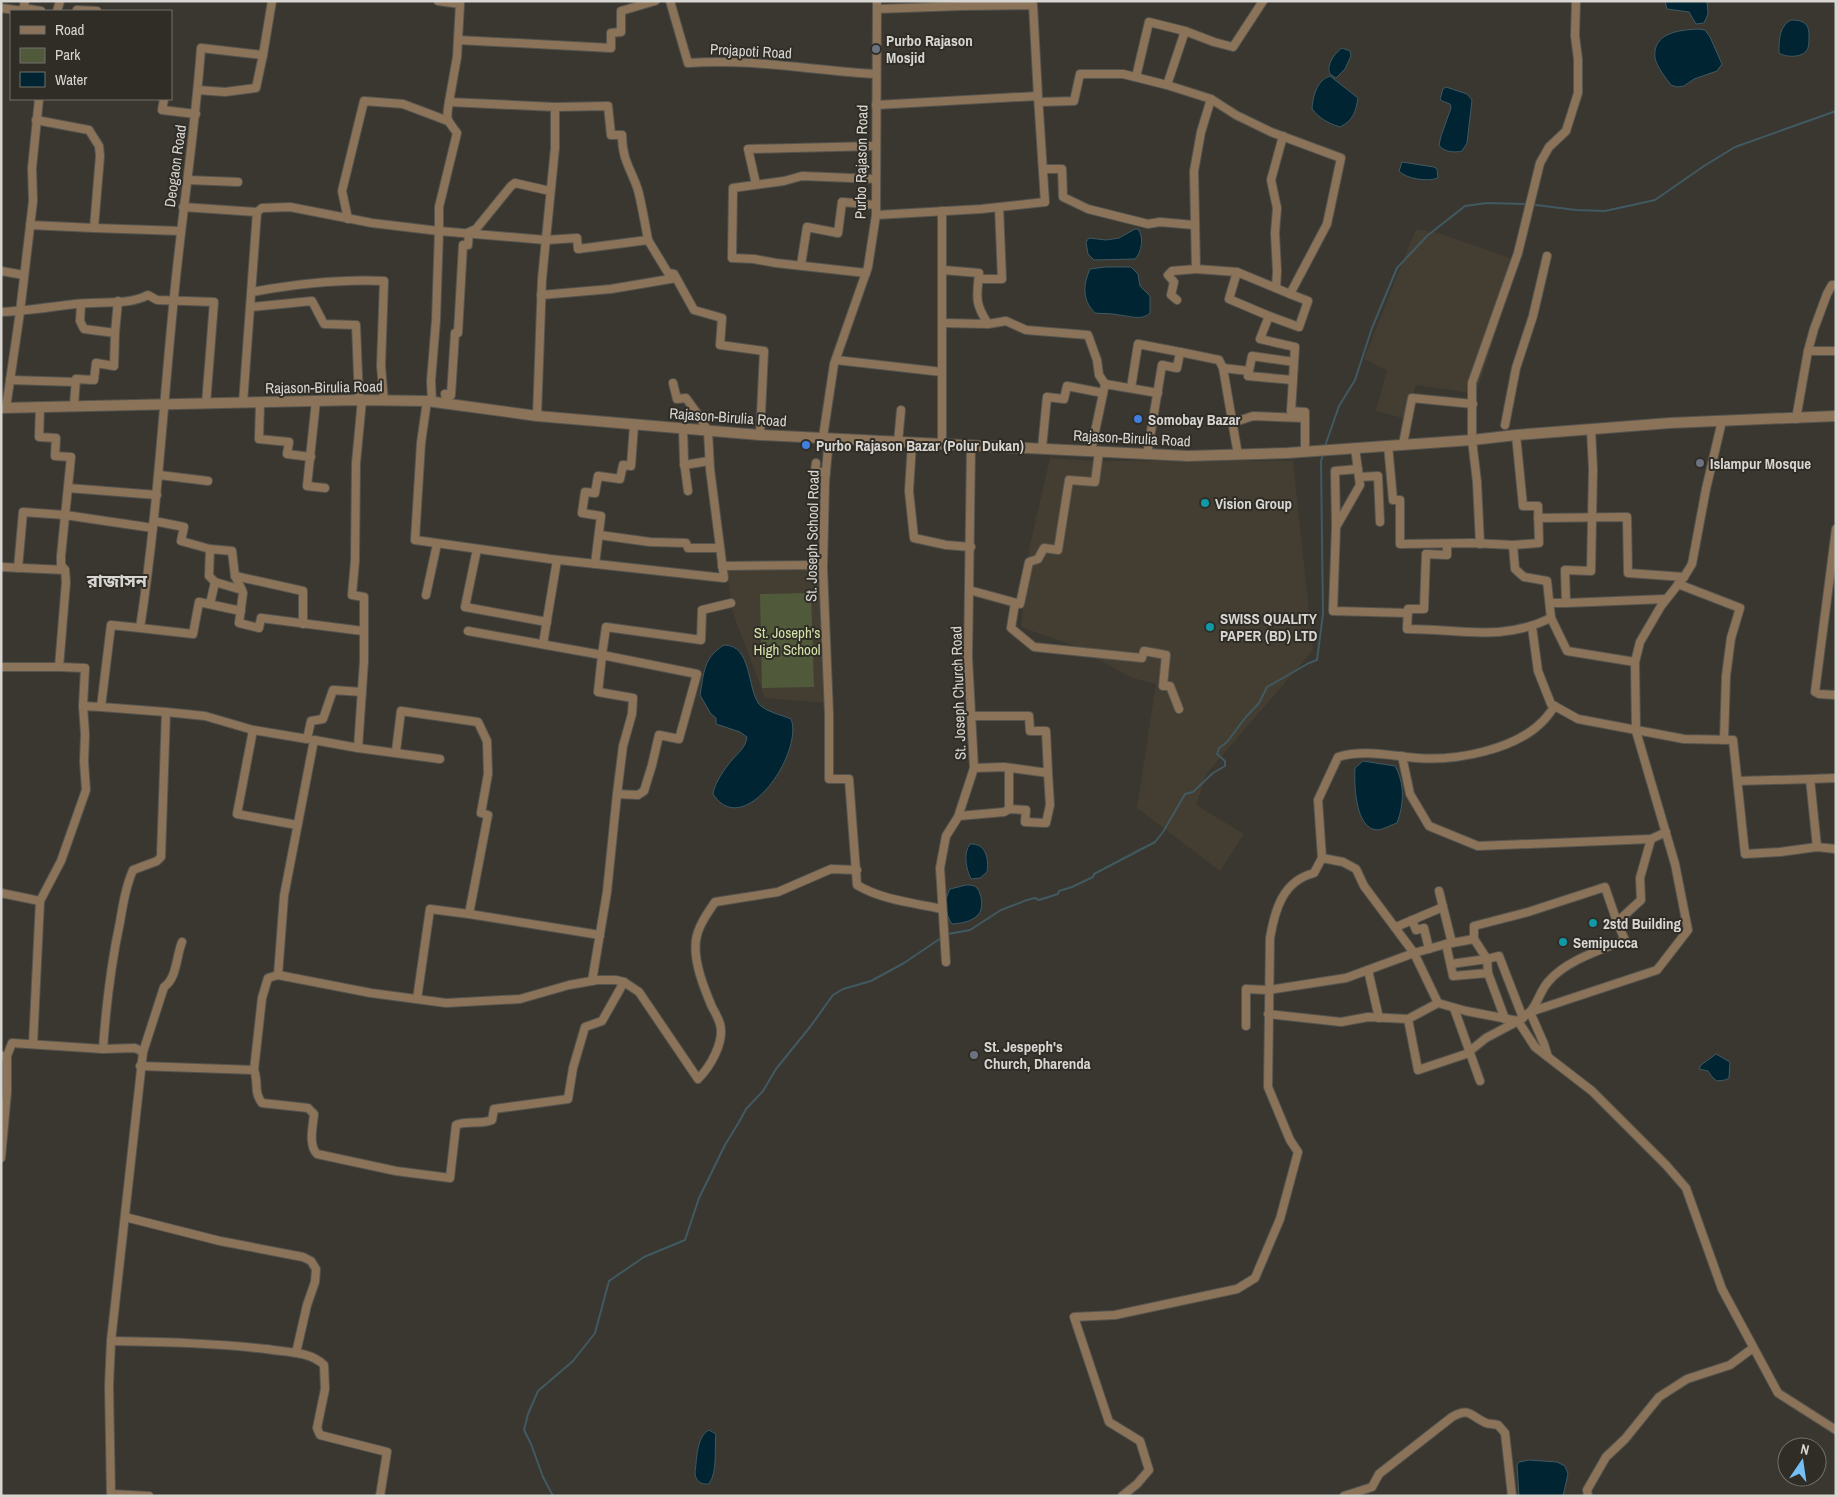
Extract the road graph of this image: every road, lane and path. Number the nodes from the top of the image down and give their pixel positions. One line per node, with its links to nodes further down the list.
1 (272, 1): 16 (street)
2 (438, 1): 15 (street)
3 (656, 1): 15 (street)
4 (670, 1): 17 (street, Projapoti Road)
5 (1263, 1): 14 (street)
6 (1576, 1): 107 (street)
7 (1019, 3): 9 (street); 21 (street)
8 (24, 4): 13 (street)
9 (960, 4): 10 (street)
10 (877, 5): 17 (street, Purbo Rajason Road)
11 (1, 8): 12 (street)
12 (15, 10)
13 (39, 10)
14 (1186, 31): 18 (street); 19 (street)
15 (458, 40): 25 (street)
16 (262, 55): 20 (street); 20 (street, Deogaon Road)
17 (876, 74): 26 (street, Purbo Rajason Road)
18 (1136, 77): 19 (street); 21 (street)
19 (1167, 85): 22 (street)
20 (198, 90): 28 (street, Deogaon Road)
21 (1038, 99): 26 (street); 33 (street)
22 (1211, 99): 31 (street); 47 (street)
23 (39, 100): 29 (street)
24 (164, 100): 28 (street)
25 (449, 102): 27 (street); 30 (street)
26 (876, 105): 32 (street, Purbo Rajason Road)
27 (556, 107): 38 (street); 53 (street)
28 (196, 114): 35 (street, Deogaon Road)
29 (36, 120): 46 (street); 48 (street)
30 (448, 121): 45 (street); 50 (street)
31 (1282, 136): 65 (street); 67 (street)
32 (876, 146): 34 (street, Purbo Rajason Road); 37 (street)
33 (1043, 169): 41 (street); 47 (street)
34 (876, 178): 37 (street); 39 (street, Purbo Rajason Road)
35 (188, 180): 36 (street); 40 (street, Deogaon Road)
36 (238, 182)
37 (756, 184): 55 (street)
38 (550, 191): 51 (street); 52 (street)
39 (876, 205): 44 (street, Purbo Rajason Road); 55 (street)
40 (183, 207): 43 (street); 49 (street, Deogaon Road)
41 (999, 207): 42 (street); 63 (street)
42 (942, 211): 44 (street); 57 (street)
43 (256, 212): 45 (street); 66 (street)
44 (876, 215): 60 (street, Purbo Rajason Road)
45 (348, 218): 50 (street)
46 (30, 225): 48 (street); 61 (street)
47 (1194, 225): 56 (street)
48 (94, 228): 49 (street)
49 (180, 231): 69 (street, Deogaon Road)
50 (439, 231): 51 (street); 101 (street)
51 (469, 232): 52 (street); 104 (street)
52 (546, 240): 53 (street); 68 (street)
53 (648, 240): 62 (street)
54 (1547, 256): 119 (street)
55 (800, 266): 60 (street)
56 (1196, 269): 59 (street); 70 (street)
57 (943, 270): 63 (street); 77 (street)
58 (1, 271): 61 (street)
59 (1238, 272): 65 (street); 76 (street)
60 (866, 273): 85 (street, Purbo Rajason Road)
61 (24, 275): 75 (street)
62 (676, 278): 68 (street); 123 (street)
63 (979, 279): 78 (street)
64 (1834, 283): 81 (street)
65 (1276, 288): 67 (street)
66 (252, 292): 73 (street); 100 (street)
67 (1290, 294): 76 (street)
68 (541, 295): 112 (street)
69 (174, 300): 71 (street); 105 (street, Deogaon Road); 106 (street)
70 (1177, 300)
71 (118, 301): 72 (street); 79 (street)
72 (80, 304): 75 (street); 79 (street)
73 (251, 307): 98 (street); 102 (street)
74 (1, 312): 75 (street)
75 (20, 312): 90 (street)
76 (1269, 316): 80 (street)
77 (942, 323): 78 (street); 88 (street)
78 (988, 324): 94 (street)
79 (115, 333): 92 (street)
80 (1268, 341): 84 (street); 86 (street)
81 (1808, 351): 82 (street); 115 (street)
82 (1836, 351)
83 (1180, 352): 87 (street); 95 (street); 97 (street)
84 (1265, 358): 86 (street); 89 (street)
85 (836, 360): 88 (street); 125 (street, Purbo Rajason Road)
86 (1294, 362): 91 (street)
87 (1223, 368): 89 (street); 117 (street)
88 (942, 372): 130 (street)
89 (1249, 372): 91 (street)
90 (10, 380): 92 (street); 110 (street)
91 (1293, 380): 114 (street)
92 (75, 382): 108 (street)
93 (673, 383): 122 (street)
94 (1105, 384): 95 (street); 96 (street)
95 (1131, 388): 97 (street)
96 (1103, 393): 133 (street); 135 (street)
97 (1158, 393): 137 (street)
98 (360, 400): 99 (street, Rajason-Birulia Road); 100 (street, Rajason-Birulia Road); 194 (street)
99 (316, 401): 103 (street, Rajason-Birulia Road); 139 (street)
100 (384, 401): 101 (street, Rajason-Birulia Road)
101 (429, 402): 104 (street, Rajason-Birulia Road); 159 (street)
102 (242, 403): 103 (street, Rajason-Birulia Road); 106 (street, Rajason-Birulia Road)
103 (260, 403): 139 (street)
104 (447, 403): 112 (street, Rajason-Birulia Road)
105 (166, 404): 106 (street, Rajason-Birulia Road); 108 (street, Rajason-Birulia Road); 145 (street, Deogaon Road)
106 (206, 404)
107 (1473, 404): 126 (street); 129 (street)
108 (74, 406): 109 (street, Rajason-Birulia Road)
109 (40, 407): 110 (street, Rajason-Birulia Road); 147 (street)
110 (3, 408)
111 (900, 410): 127 (street)
112 (537, 416): 118 (street, Rajason-Birulia Road)
113 (1836, 416): 115 (street, Rajason-Birulia Road)
114 (1305, 418): 117 (street); 136 (street)
115 (1796, 419): 116 (street, Rajason-Birulia Road)
116 (1722, 421): 121 (street, Rajason-Birulia Road); 175 (street)
117 (1232, 423): 138 (street)
118 (634, 424): 120 (street, Rajason-Birulia Road); 158 (street)
119 (1505, 425)
120 (683, 429): 122 (street, Rajason-Birulia Road); 142 (street)
121 (1591, 429): 124 (street, Rajason-Birulia Road); 153 (street)
122 (708, 431): 123 (street, Rajason-Birulia Road); 140 (street)
123 (760, 435): 125 (street, Rajason-Birulia Road)
124 (1516, 435): 126 (street, Rajason-Birulia Road); 152 (street)
125 (826, 438): 127 (street, Rajason-Birulia Road); 143 (street, St. Joseph School Road)
126 (1472, 440): 129 (street, Rajason-Birulia Road); 161 (street)
127 (898, 442): 128 (street, Rajason-Birulia Road)
128 (912, 443): 130 (street, Rajason-Birulia Road); 163 (street)
129 (1403, 444): 131 (street, Rajason-Birulia Road)
130 (942, 445): 132 (street, Rajason-Birulia Road)
131 (1388, 445): 134 (street, Rajason-Birulia Road); 160 (street)
132 (971, 446): 133 (street, Rajason-Birulia Road); 163 (street, St. Joseph Church Road)
133 (1042, 448): 135 (street, Rajason-Birulia Road)
134 (1355, 448): 136 (street, Rajason-Birulia Road); 144 (street)
135 (1095, 452): 137 (street, Rajason-Birulia Road); 182 (street)
136 (1305, 452): 138 (street, Rajason-Birulia Road)
137 (1147, 455): 138 (street, Rajason-Birulia Road)
138 (1238, 455)
139 (311, 457): 148 (street)
140 (709, 462): 142 (street); 164 (street)
141 (816, 463): 143 (street)
142 (684, 465): 149 (street)
143 (826, 473): 169 (street, St. Joseph School Road)
144 (1359, 473): 154 (street); 156 (street); 156 (street)
145 (159, 475): 146 (street); 150 (street, Deogaon Road)
146 (208, 481)
147 (68, 488): 150 (street); 151 (street)
148 (325, 488)
149 (688, 491)
150 (157, 495): 155 (street, Deogaon Road)
151 (65, 515): 155 (street); 172 (street); 173 (street)
152 (1538, 518): 153 (street); 162 (street)
153 (1593, 518): 175 (street); 185 (street)
154 (1380, 522)
155 (154, 524): 165 (street); 193 (street, Deogaon Road)
156 (1336, 527): 188 (street)
157 (1836, 529): 202 (street)
158 (599, 535): 164 (street); 168 (street)
159 (437, 544): 166 (street); 180 (street)
160 (1447, 544): 161 (street); 188 (street)
161 (1480, 544): 162 (street)
162 (1513, 546): 184 (street)
163 (971, 547): 179 (street, St. Joseph Church Road)
164 (720, 548): 170 (street)
165 (210, 549): 174 (street); 176 (street)
166 (477, 549): 167 (street); 190 (street)
167 (557, 560): 168 (street); 190 (street)
168 (596, 564): 170 (street)
169 (823, 565): 170 (street); 232 (street, St. Joseph School Road)
170 (722, 566)
171 (1, 567): 172 (street)
172 (18, 568): 173 (street)
173 (65, 570): 200 (street)
174 (235, 576): 178 (street); 191 (street)
175 (1684, 577): 177 (street)
176 (215, 582): 178 (street); 186 (street)
177 (1678, 584): 181 (street); 212 (street)
178 (242, 590): 187 (street)
179 (970, 590): 182 (street); 208 (street, St. Joseph Church Road)
180 (426, 595)
181 (1665, 599): 185 (street); 198 (street)
182 (1015, 602): 206 (street)
183 (731, 603): 197 (street)
184 (1550, 603): 185 (street); 189 (street)
185 (1566, 603)
186 (210, 604): 187 (street); 193 (street)
187 (241, 611): 191 (street)
188 (1408, 613): 192 (street)
189 (1551, 618): 192 (street); 198 (street)
190 (547, 622): 196 (street)
191 (303, 624): 194 (street)
192 (1532, 627): 204 (street)
193 (140, 628): 205 (street)
194 (362, 631): 201 (street)
195 (468, 631): 196 (street)
196 (543, 644): 197 (street)
197 (602, 655): 223 (street); 223 (street)
198 (1635, 662): 210 (street)
199 (1, 667): 200 (street)
200 (59, 667): 203 (street)
201 (362, 692): 211 (street); 213 (street)
202 (1836, 695)
203 (83, 706): 205 (street); 235 (street)
204 (1555, 706): 210 (street); 215 (street)
205 (102, 707): 207 (street)
206 (1179, 709)
207 (166, 712): 209 (street); 268 (street)
208 (971, 716): 217 (street, St. Joseph Church Road); 219 (street)
209 (253, 730): 211 (street); 226 (street)
210 (1636, 731): 212 (street); 227 (street)
211 (311, 740): 213 (street); 226 (street)
212 (1724, 740): 222 (street)
213 (358, 748): 214 (street)
214 (396, 752): 216 (street); 238 (street)
215 (1402, 756): 228 (street); 231 (street)
216 (440, 759)
217 (974, 768): 218 (street); 225 (street, St. Joseph Church Road)
218 (1009, 768): 219 (street); 224 (street)
219 (1048, 773): 224 (street)
220 (1836, 778): 221 (street)
221 (1810, 779): 222 (street); 229 (street)
222 (1738, 781): 229 (street)
223 (617, 794): 242 (street)
224 (1009, 809): 225 (street)
225 (959, 816): 237 (street, St. Joseph Church Road)
226 (297, 825): 253 (street)
227 (1666, 832): 228 (street); 260 (street)
228 (1651, 839): 240 (street)
229 (1817, 847): 230 (street)
230 (1836, 848)
231 (1322, 858): 241 (street); 256 (street)
232 (857, 870): 237 (street, St. Joseph School Road); 255 (street)
233 (1439, 891): 236 (street)
234 (1, 894): 235 (street)
235 (40, 901): 267 (street)
236 (1443, 907): 239 (street); 245 (street)
237 (942, 909): 249 (street, St. Joseph Church Road)
238 (469, 914): 242 (street); 257 (street)
239 (1412, 920): 241 (street); 246 (street)
240 (1618, 922): 243 (street); 260 (street)
241 (1396, 927): 247 (street)
242 (600, 935): 254 (street)
243 (1474, 939): 245 (street); 248 (street)
244 (182, 942): 270 (street)
245 (1449, 944): 246 (street); 250 (street)
246 (1429, 949): 247 (street)
247 (1414, 953): 251 (street); 258 (street)
248 (1486, 959): 250 (street); 252 (street); 265 (street)
249 (946, 962)
250 (1451, 964): 252 (street)
251 (1368, 970): 256 (street); 262 (street)
252 (1488, 973): 264 (street)
253 (278, 975): 257 (street); 274 (street)
254 (592, 981): 255 (street); 257 (street)
255 (624, 982): 274 (street)
256 (1268, 990): 261 (street); 266 (street)
257 (417, 999)
258 (1438, 1003): 259 (street); 263 (street)
259 (1454, 1008): 264 (street); 269 (street)
260 (1530, 1012): 265 (street); 272 (street)
261 (1268, 1014): 262 (street); 285 (street)
262 (1379, 1018): 263 (street)
263 (1408, 1018): 269 (street)
264 (1505, 1019): 265 (street)
265 (1520, 1020): 269 (street); 272 (street)
266 (1246, 1026)
267 (33, 1044): 268 (street); 271 (street)
268 (103, 1049): 270 (street)
269 (1470, 1051): 275 (street)
270 (143, 1052): 273 (street)
271 (4, 1056): 276 (street)
272 (1548, 1057): 279 (street)
273 (140, 1066): 274 (street); 277 (street)
274 (254, 1070)
275 (1480, 1080)
276 (1, 1158)
277 (125, 1217): 278 (street); 280 (street)
278 (112, 1341): 280 (street); 282 (street)
279 (1753, 1348): 281 (street); 288 (street)
280 (296, 1353): 284 (street)
281 (1836, 1430)
282 (111, 1495): 283 (street)
283 (149, 1496)
284 (380, 1496)
285 (1122, 1496)
286 (1344, 1496): 287 (street)
287 (1512, 1496)
288 (1588, 1496)

